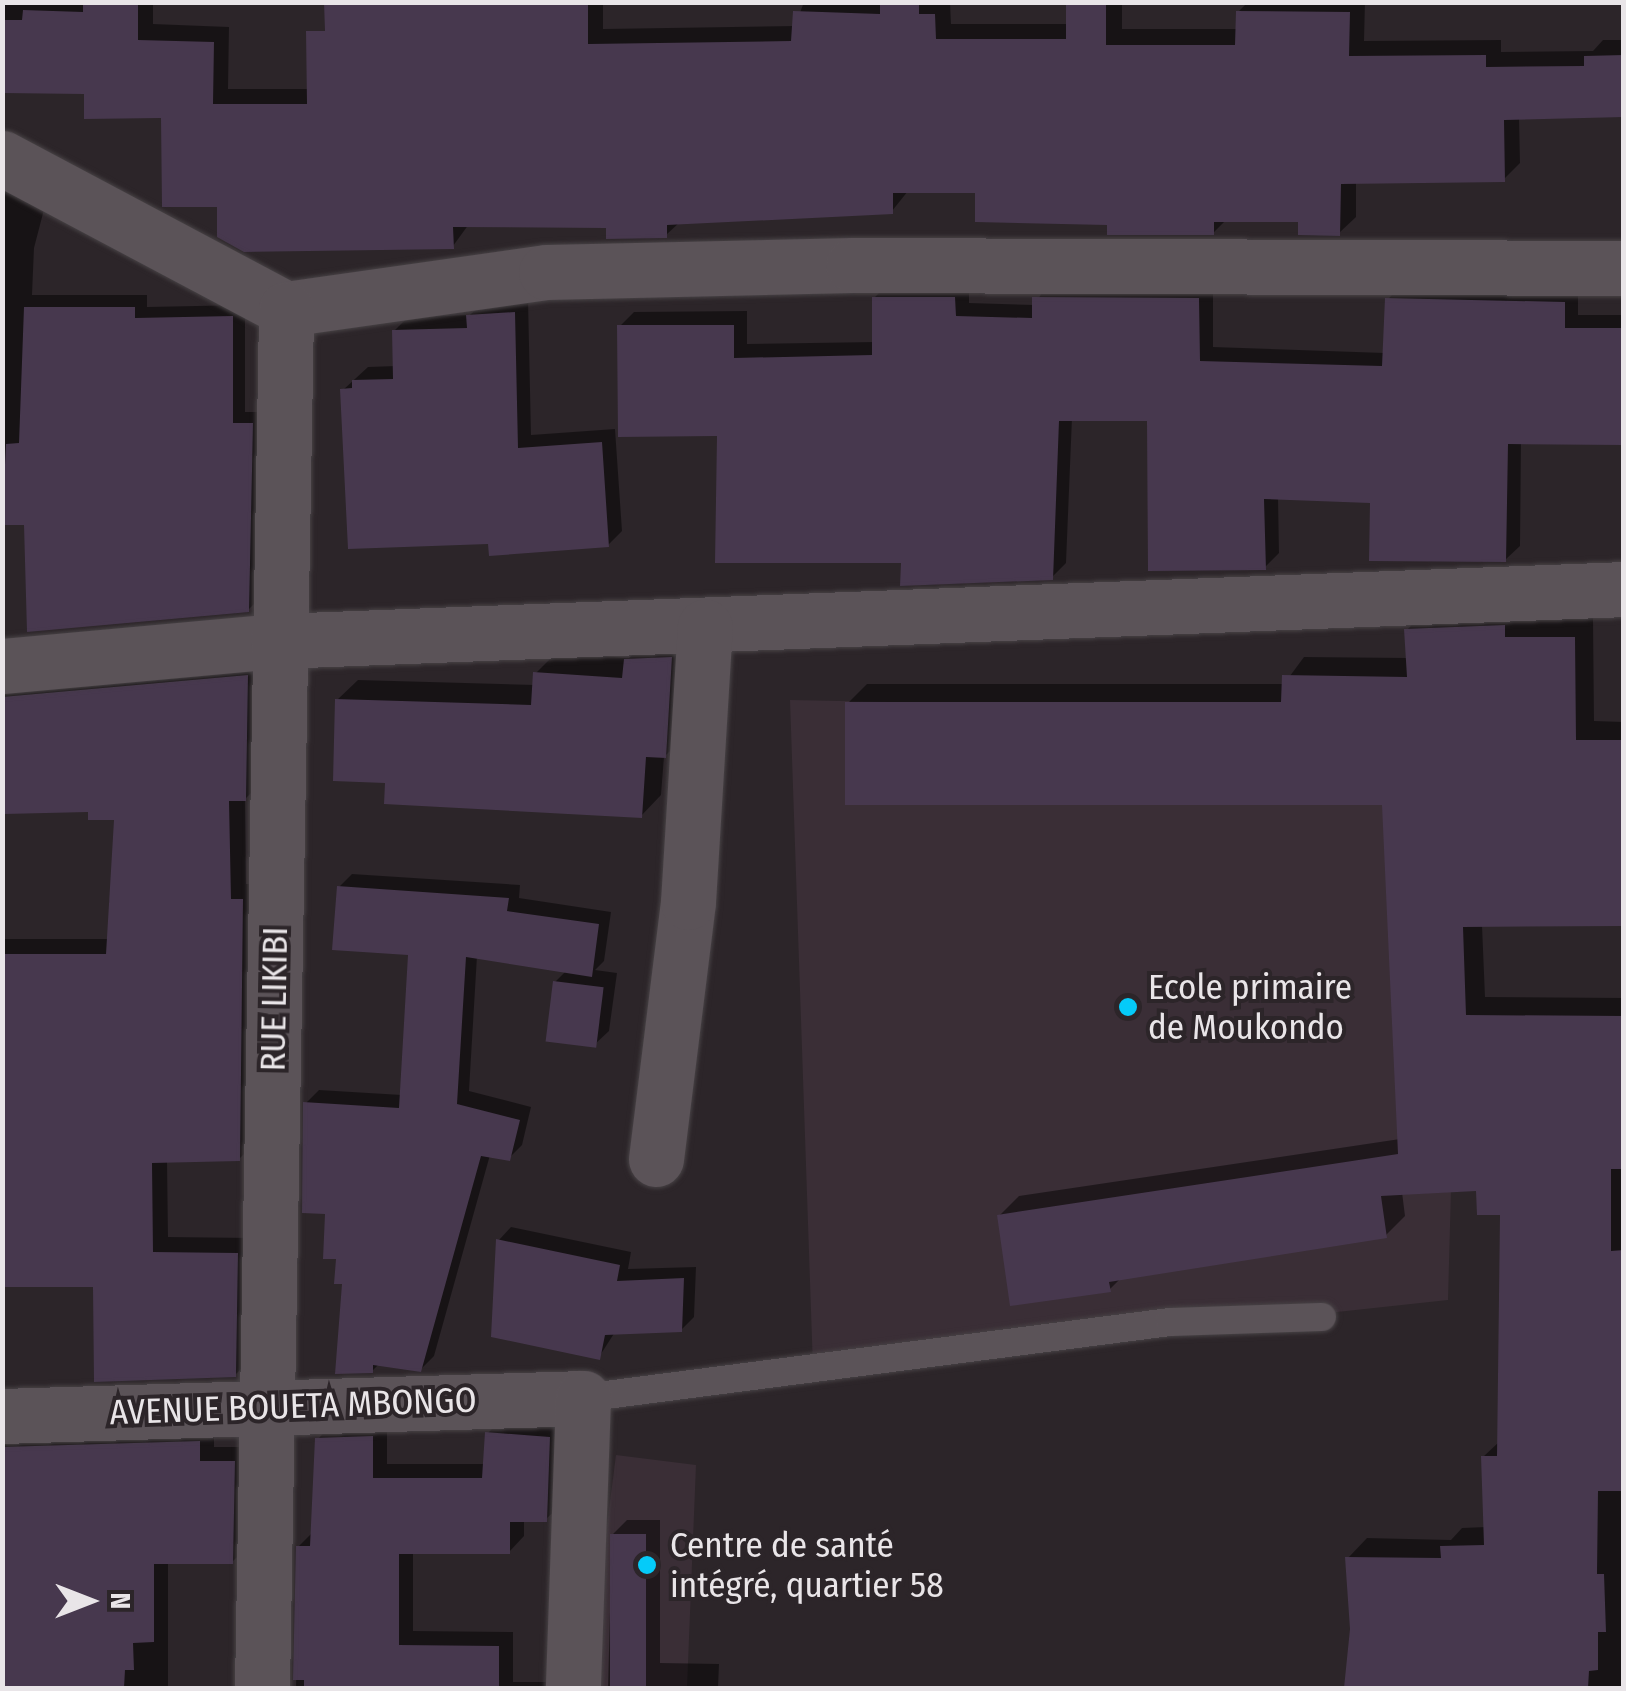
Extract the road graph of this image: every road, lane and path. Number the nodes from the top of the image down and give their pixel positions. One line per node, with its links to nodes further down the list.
1 (2, 158): 3 (street)
2 (1624, 268): 3 (street)
3 (286, 309): 6 (street, RUE LIKIBI)
4 (1624, 589): 5 (street)
5 (704, 628): 6 (street); 8 (street)
6 (278, 641): 7 (street); 11 (street, RUE LIKIBI)
7 (2, 666)
8 (656, 1159)
9 (1322, 1317): 10 (lane)
10 (583, 1398): 11 (street, AVENUE BOUETA MBONGO); 14 (street)
11 (268, 1405): 12 (street, AVENUE BOUETA MBONGO); 13 (street, RUE LIKIBI)
12 (2, 1416)
13 (262, 1688)
14 (573, 1688)

